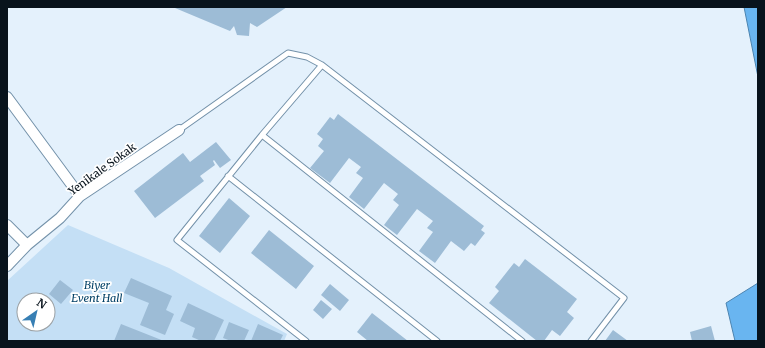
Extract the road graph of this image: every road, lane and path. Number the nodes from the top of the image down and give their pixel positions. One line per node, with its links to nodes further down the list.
1 (322, 66): 3 (lane); 4 (lane); 13 (lane)
2 (7, 97): 6 (street)
3 (179, 130): 6 (street, Yenikale Sokak)
4 (262, 135): 5 (lane); 12 (lane)
5 (228, 176): 10 (lane); 11 (lane)
6 (80, 196): 8 (street, Yenikale Sokak)
7 (7, 225): 8 (street)
8 (27, 245): 9 (street, Yenikale Sokak)
9 (7, 266)
10 (306, 341)
11 (437, 341)
12 (522, 341)
13 (591, 341)

